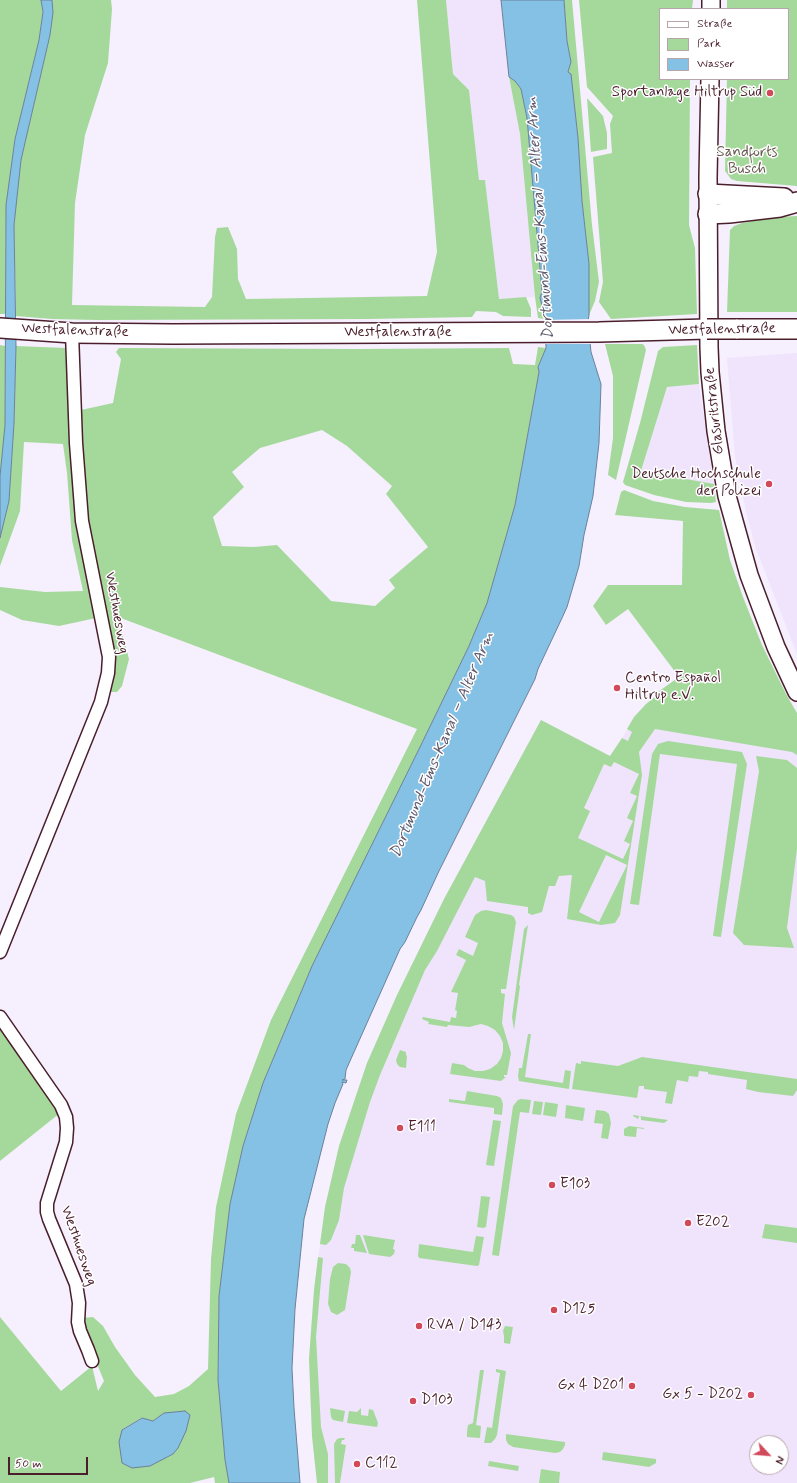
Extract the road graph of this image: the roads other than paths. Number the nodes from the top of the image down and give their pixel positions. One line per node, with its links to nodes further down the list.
1 (710, 80): 2 (main road, Glasuritstraße)
2 (708, 194): 3 (main road); 4 (main road, Glasuritstraße)
3 (797, 202): 4 (main road)
4 (708, 214): 8 (main road, Glasuritstraße)
5 (0, 328): 7 (main road, Westfalenstraße)
6 (797, 328): 7 (main road, Westfalenstraße, bridge)
7 (72, 333): 9 (street, Westhuesweg)
8 (797, 692)
9 (0, 952)
10 (0, 1017): 11 (street, Westhuesweg)
11 (92, 1362)

